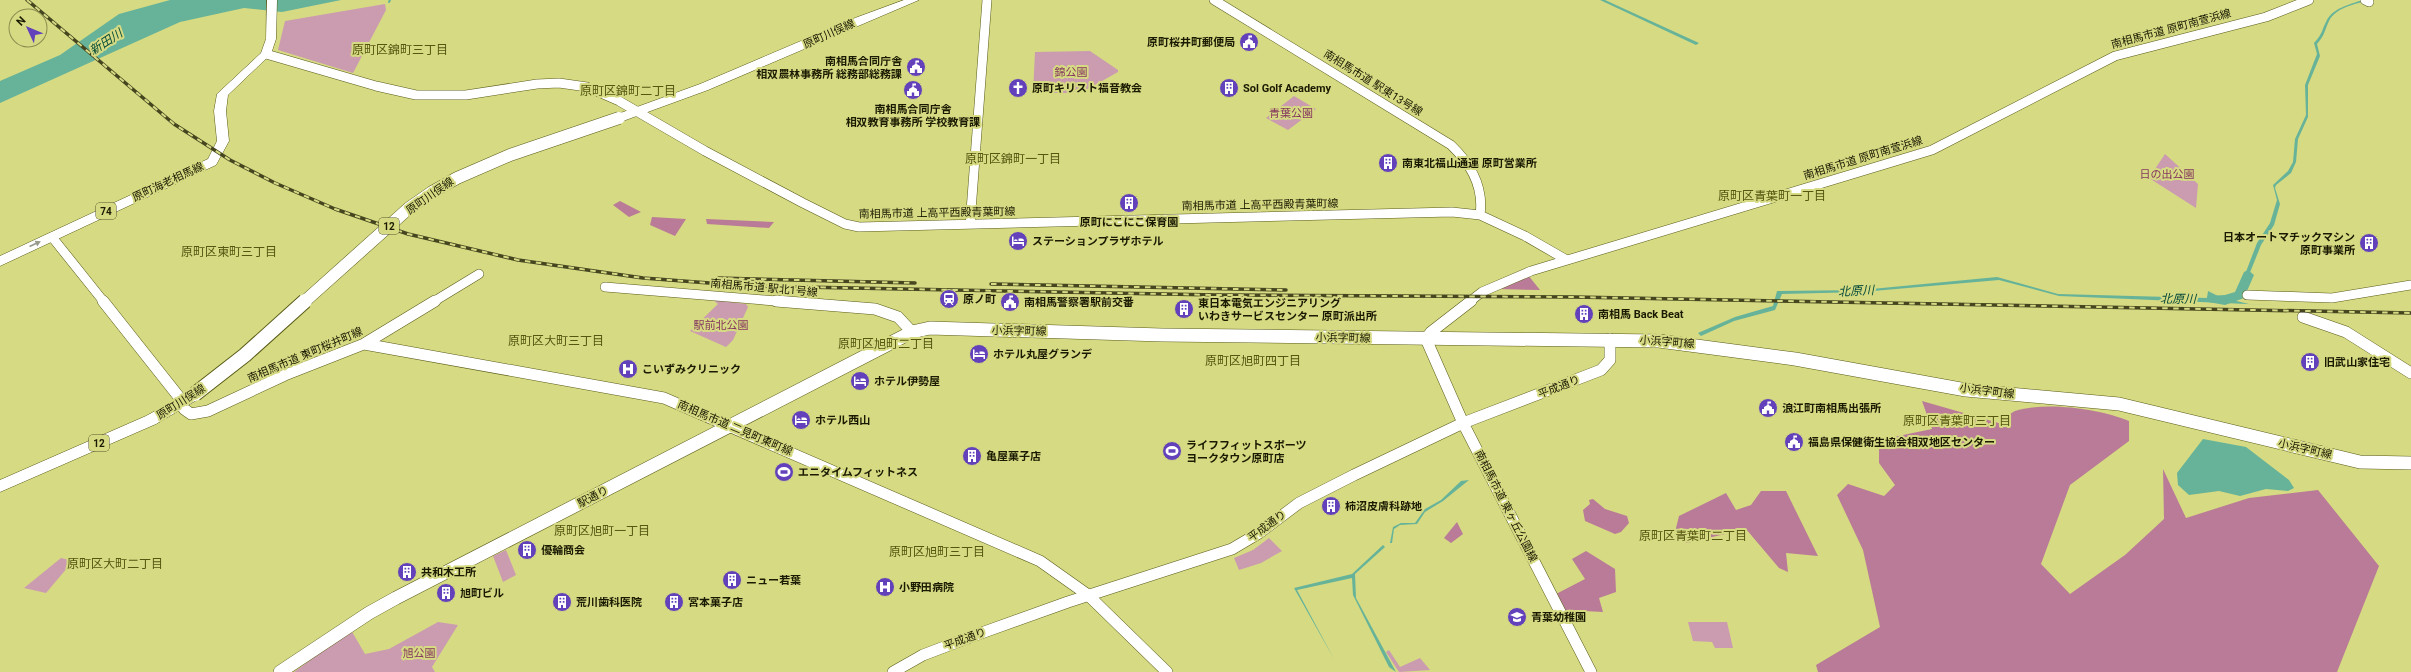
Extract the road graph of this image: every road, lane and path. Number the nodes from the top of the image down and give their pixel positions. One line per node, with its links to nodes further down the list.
1 (272, 0): 6 (main road)
2 (914, 0): 7 (main road, 原町川俣線 / 12)
3 (987, 0): 9 (street)
4 (1214, 0): 8 (street, 南相馬市道 駅東13号線)
5 (2309, 0): 11 (street, 南相馬市道 原町南萱浜線)
6 (266, 54): 7 (street, 南相馬市道 上高平西殿青葉町線); 10 (main road, 原町海老相馬線 / 74)
7 (638, 111): 9 (street, 南相馬市道 上高平西殿青葉町線); 23 (main road, 原町川俣線 / 12, bridge)
8 (1480, 215): 9 (street, 南相馬市道 上高平西殿青葉町線); 11 (street, 南相馬市道 上高平西殿青葉町線)
9 (970, 224)
10 (52, 237): 12 (main road, 原町海老相馬線 / 74, one-way to 10); 23 (street)
11 (1565, 259): 19 (street, 南相馬市道 原町南萱浜線)
12 (0, 261)
13 (479, 274): 21 (street, 南相馬市道 東町桜井町線)
14 (2411, 285): 16 (street)
15 (605, 287): 18 (street, 南相馬市道 駅北1号線)
16 (2247, 295)
17 (2303, 317): 22 (street)
18 (912, 332): 19 (main road, 小浜字町線); 25 (main road, 駅通り)
19 (1426, 339): 20 (main road, 小浜字町線); 24 (street, 南相馬市道 東ヶ丘公園線)
20 (1610, 339): 24 (street, 平成通り); 26 (main road, 小浜字町線)
21 (364, 344): 23 (street, 南相馬市道 東町桜井町線); 25 (street, 南相馬市道 二見町東町線)
22 (2411, 373)
23 (182, 402): 27 (main road, 原町川俣線 / 12)
24 (1463, 424): 28 (street, 平成通り); 32 (street, 南相馬市道 東ヶ丘公園線)
25 (730, 427): 28 (street, 南相馬市道 二見町東町線); 29 (main road, 駅通り)
26 (2411, 463)
27 (0, 486)
28 (1088, 595): 30 (street, 平成通り); 31 (street, 南相馬市道 二見町東町線)
29 (280, 672)
30 (893, 672)
31 (1167, 672)
32 (1591, 672)

